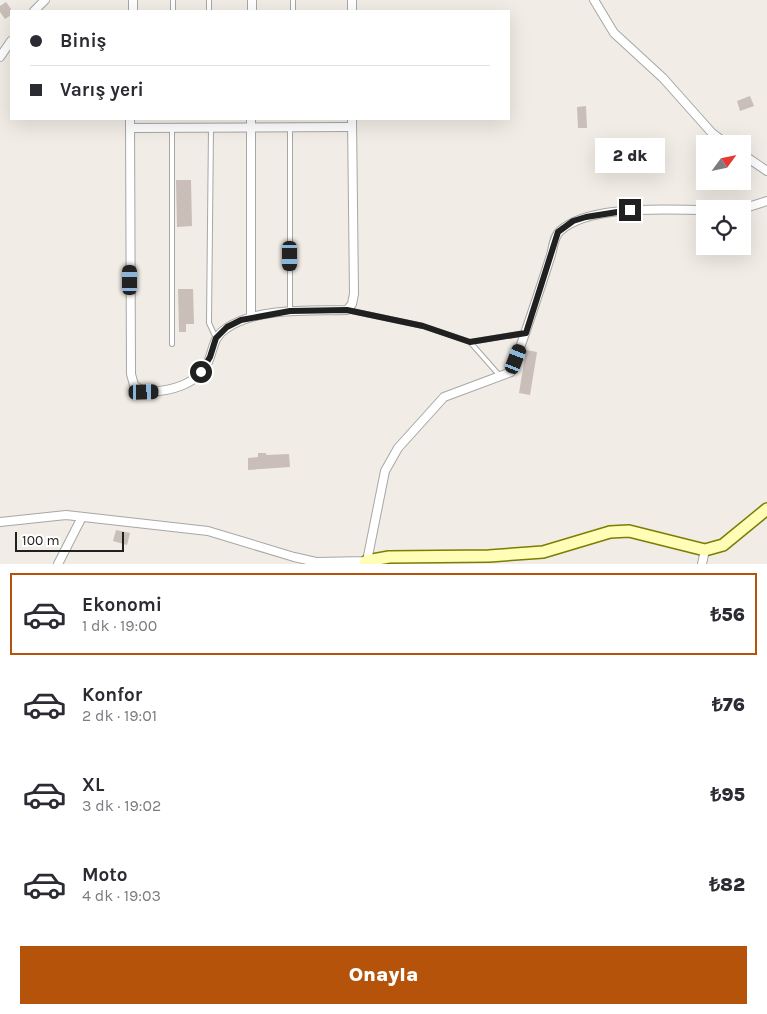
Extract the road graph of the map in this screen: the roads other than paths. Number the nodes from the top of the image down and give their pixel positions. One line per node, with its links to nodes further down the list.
1 (45, 0): 3 (street)
2 (594, 0): 15 (street)
3 (35, 10)
4 (10, 42): 5 (street)
5 (0, 57)
6 (130, 120): 10 (street)
7 (251, 120): 13 (street)
8 (352, 120): 9 (street)
9 (352, 127): 14 (street); 21 (street)
10 (130, 128): 11 (street); 25 (street)
11 (172, 128): 12 (street); 27 (lane)
12 (210, 128): 13 (street); 25 (lane)
13 (251, 128): 14 (street); 23 (street)
14 (290, 128): 22 (lane)
15 (715, 135)
16 (751, 160): 17 (street)
17 (767, 171)
18 (767, 201): 19 (street)
19 (751, 206)
20 (696, 210): 24 (street)
21 (347, 310): 22 (street); 26 (lane)
22 (290, 311): 23 (street)
23 (251, 317): 25 (street)
24 (526, 333): 26 (lane); 28 (street)
25 (216, 338)
26 (470, 342): 28 (lane)
27 (172, 344)
28 (500, 376): 33 (street)
29 (767, 509): 32 (street)
30 (82, 517): 31 (street); 33 (street); 34 (street)
31 (0, 522)
32 (705, 550): 33 (street); 35 (street)
33 (366, 563)
34 (58, 564)
35 (702, 564)

